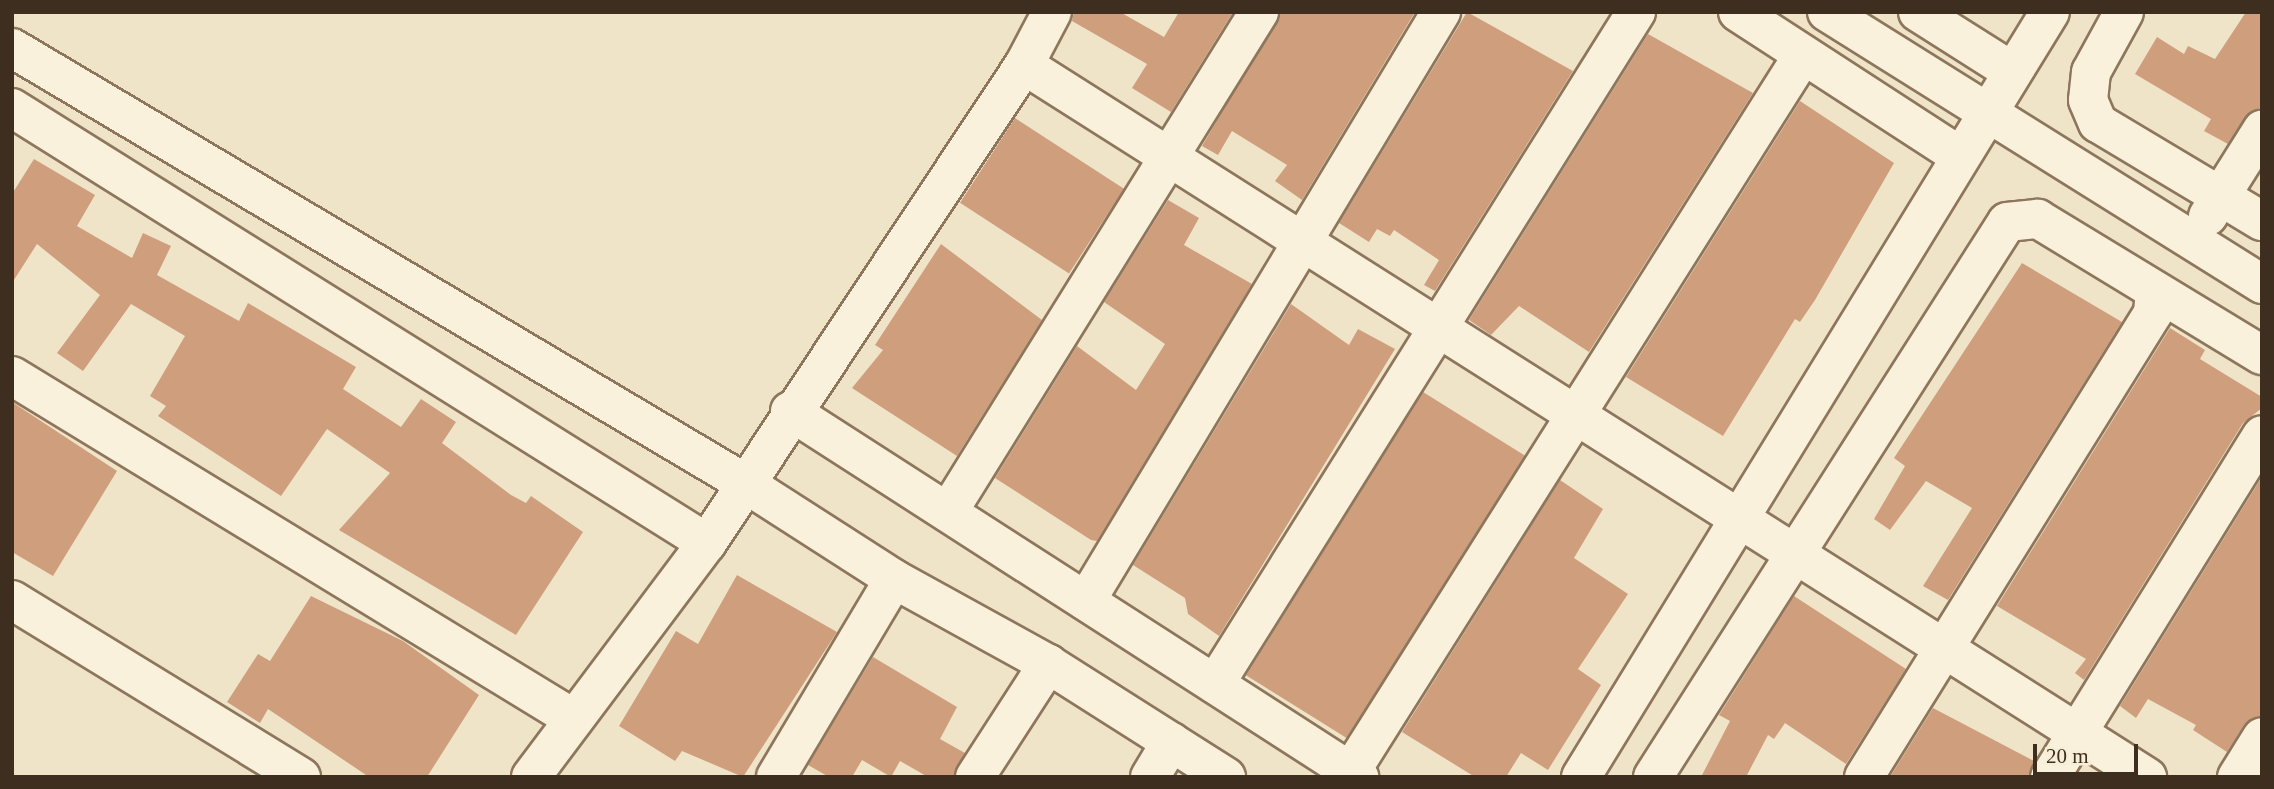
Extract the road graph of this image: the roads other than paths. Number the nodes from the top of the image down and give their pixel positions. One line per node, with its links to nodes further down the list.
1 (1052, 12): 12 (street)
2 (1259, 12): 18 (street)
3 (1441, 12): 22 (street)
4 (1636, 12): 27 (street)
5 (1738, 12): 11 (street)
6 (1827, 12): 15 (street)
7 (1918, 12): 13 (street)
8 (2050, 12): 13 (street)
9 (2124, 12): 19 (street)
10 (12, 48): 23 (street)
11 (1803, 54): 17 (street); 31 (street)
12 (1024, 65): 18 (street); 30 (street)
13 (2013, 72): 15 (street)
14 (12, 108): 26 (street)
15 (1985, 116): 17 (street); 21 (street)
16 (2262, 130): 19 (street)
17 (1960, 156): 35 (street)
18 (1169, 158): 22 (street); 34 (street)
19 (2221, 195): 20 (street); 21 (street)
20 (2262, 221)
21 (2192, 241): 24 (street)
22 (1303, 243): 27 (street); 40 (street)
23 (376, 267): 26 (street); 33 (street)
24 (2262, 284)
25 (2155, 292): 28 (street); 37 (street); 41 (street)
26 (344, 316): 36 (street)
27 (1441, 330): 31 (street); 43 (street)
28 (2262, 355)
29 (12, 376): 44 (street)
30 (790, 411): 33 (street); 34 (street)
31 (1575, 414): 35 (street); 48 (street)
32 (2262, 435): 45 (street)
33 (743, 482): 36 (street); 38 (street)
34 (948, 512): 40 (street)
35 (1737, 518): 37 (street); 55 (street)
36 (707, 543): 44 (street)
37 (1792, 551): 41 (street); 56 (street)
38 (894, 579): 42 (street); 51 (street)
39 (12, 600): 49 (street)
40 (1086, 601): 43 (street)
41 (1941, 647): 45 (street); 57 (street)
42 (1048, 664): 47 (street); 52 (street)
43 (1215, 684): 48 (street)
44 (574, 719): 50 (street)
45 (2077, 733): 58 (street); 59 (street)
46 (2262, 737): 60 (street)
47 (1171, 742): 53 (street); 54 (street)
48 (1355, 774)
49 (301, 777)
50 (531, 777)
51 (776, 777)
52 (975, 777)
53 (1150, 777)
54 (1226, 777)
55 (1581, 777)
56 (1653, 777)
57 (1864, 777)
58 (2050, 777)
59 (2147, 777)
60 (2237, 777)

